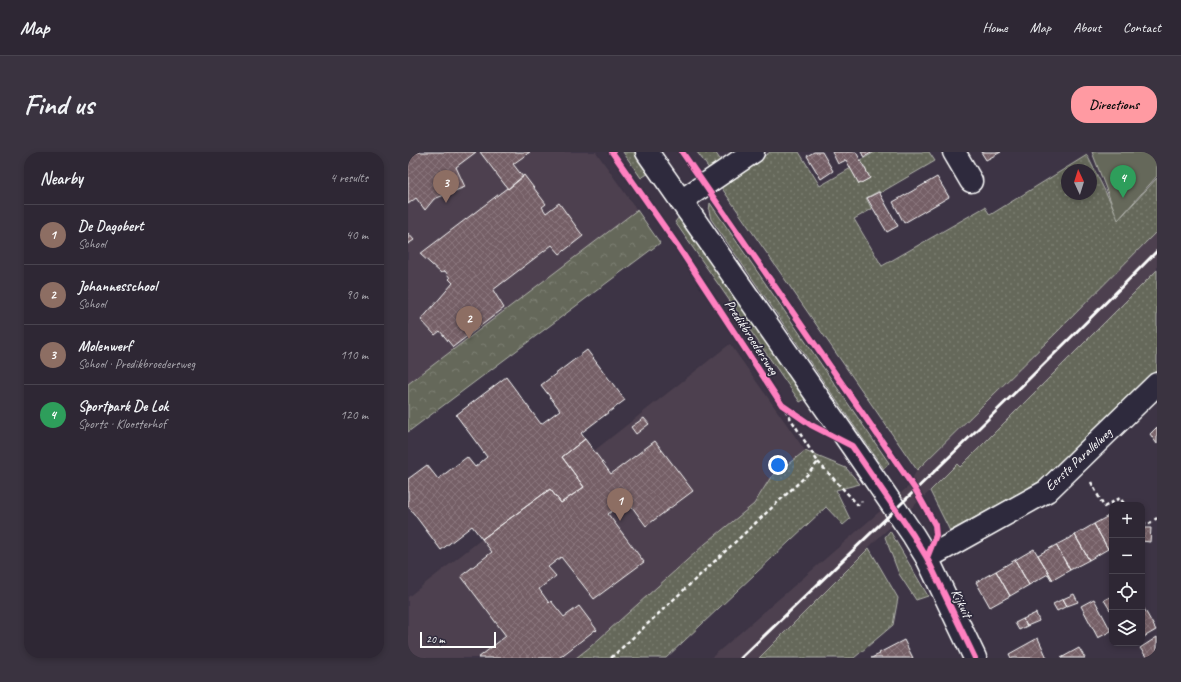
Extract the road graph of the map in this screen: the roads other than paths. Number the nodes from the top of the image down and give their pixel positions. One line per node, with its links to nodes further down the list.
1 (647, 152): 5 (street, Predikbroedersweg)
2 (753, 152): 5 (street)
3 (954, 152): 4 (street)
4 (971, 181)
5 (681, 201): 7 (street, Predikbroedersweg)
6 (1157, 384): 8 (street, Eerste Parallelweg)
7 (895, 510): 8 (street, Kijkuit)
8 (927, 558): 9 (street, Kijkuit)
9 (975, 658)

